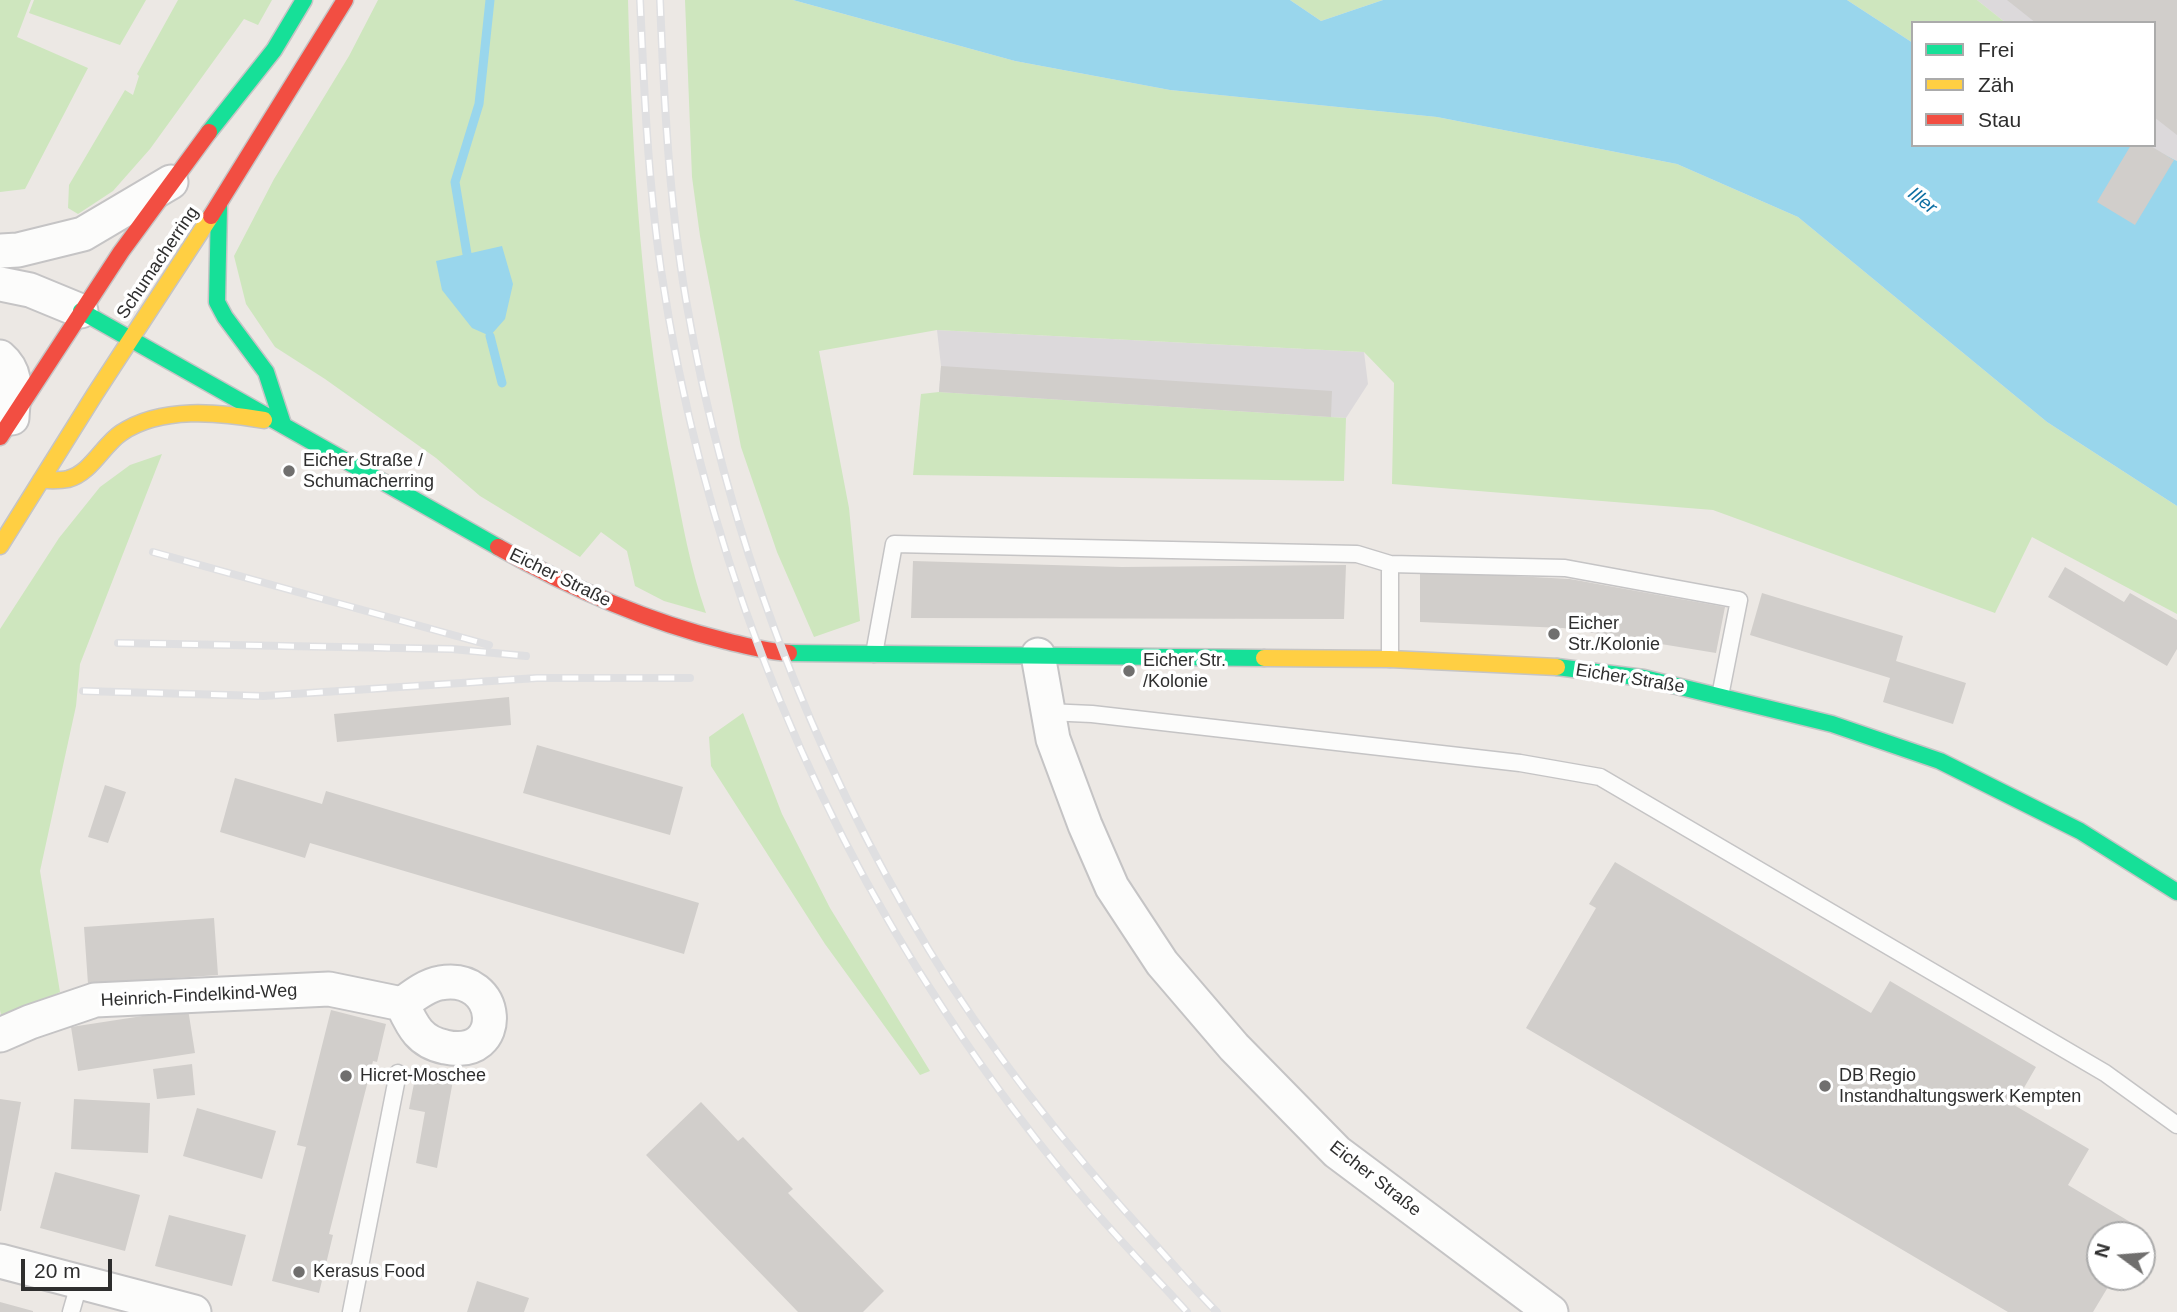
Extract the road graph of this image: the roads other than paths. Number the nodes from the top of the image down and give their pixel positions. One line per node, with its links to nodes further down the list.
1 (304, 0): 3 (street, Schumacherring)
2 (345, 0): 4 (street, Schumacherring)
3 (173, 181): 5 (street); 7 (street, Schumacherring)
4 (219, 205): 8 (street, Schumacherring); 10 (street)
5 (0, 251)
6 (0, 284): 7 (street)
7 (81, 310): 8 (street, Eicher Straße); 11 (street, Schumacherring)
8 (131, 339): 10 (street, Eicher Straße); 12 (street, Schumacherring)
9 (0, 357): 11 (street)
10 (283, 424): 12 (street); 15 (street, Eicher Straße)
11 (6, 428)
12 (41, 480): 13 (street, Schumacherring)
13 (0, 546)
14 (1390, 564): 15 (lane); 17 (lane); 18 (lane)
15 (873, 655): 16 (street, Eicher Straße)
16 (1038, 655): 17 (street, Eicher Straße); 19 (street, Eicher Straße)
17 (1391, 659): 18 (street, Eicher Straße)
18 (1720, 696): 20 (street, Eicher Straße)
19 (1047, 712): 24 (lane); 29 (street, Eicher Straße)
20 (2177, 892)
21 (402, 1003): 22 (street, Heinrich-Findelkind-Weg)
22 (0, 1035)
23 (398, 1073): 28 (lane)
24 (2177, 1125)
25 (0, 1261): 26 (street)
26 (76, 1297): 27 (street)
27 (194, 1312)
28 (351, 1312)
29 (1551, 1312)

